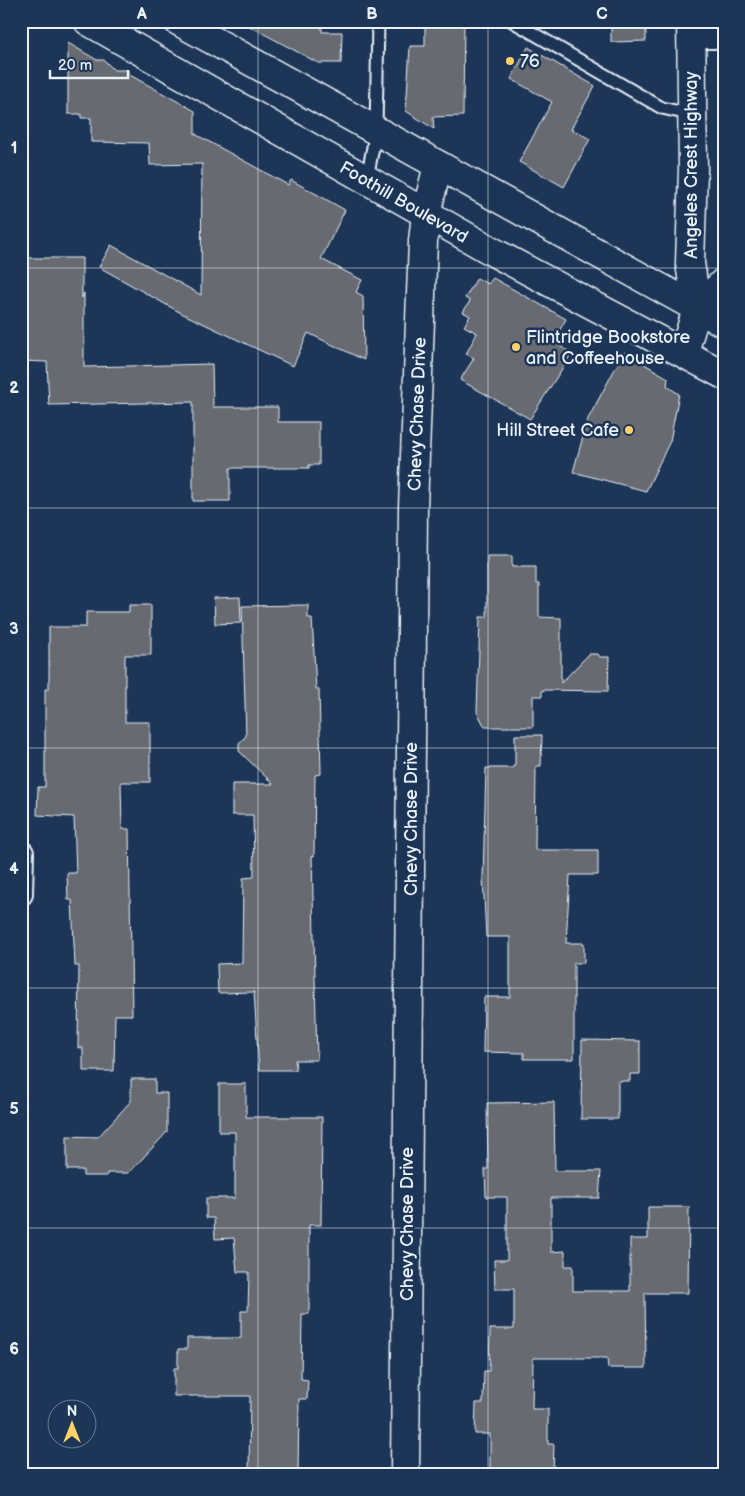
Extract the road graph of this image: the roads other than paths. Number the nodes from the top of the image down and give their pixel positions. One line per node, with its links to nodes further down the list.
1 (88, 21): 10 (main road, Foothill Boulevard)
2 (178, 21): 8 (main road)
3 (378, 21): 8 (lane)
4 (512, 21): 7 (lane)
5 (691, 29): 6 (street); 7 (main road, Angeles Crest Highway)
6 (724, 37)
7 (693, 115): 13 (main road, Angeles Crest Highway)
8 (376, 131): 9 (main road); 10 (lane)
9 (438, 165): 11 (main road, Chevy Chase Drive); 13 (main road)
10 (366, 180): 11 (main road, Foothill Boulevard)
11 (426, 214): 15 (main road, Foothill Boulevard); 19 (main road, Chevy Chase Drive)
12 (724, 282): 13 (main road, Angeles Crest Highway)
13 (697, 309): 14 (main road); 15 (main road, Angeles Crest Highway)
14 (724, 323)
15 (684, 352): 16 (main road, Foothill Boulevard)
16 (724, 375)
17 (22, 853): 18 (street)
18 (21, 894)
19 (405, 1475)

